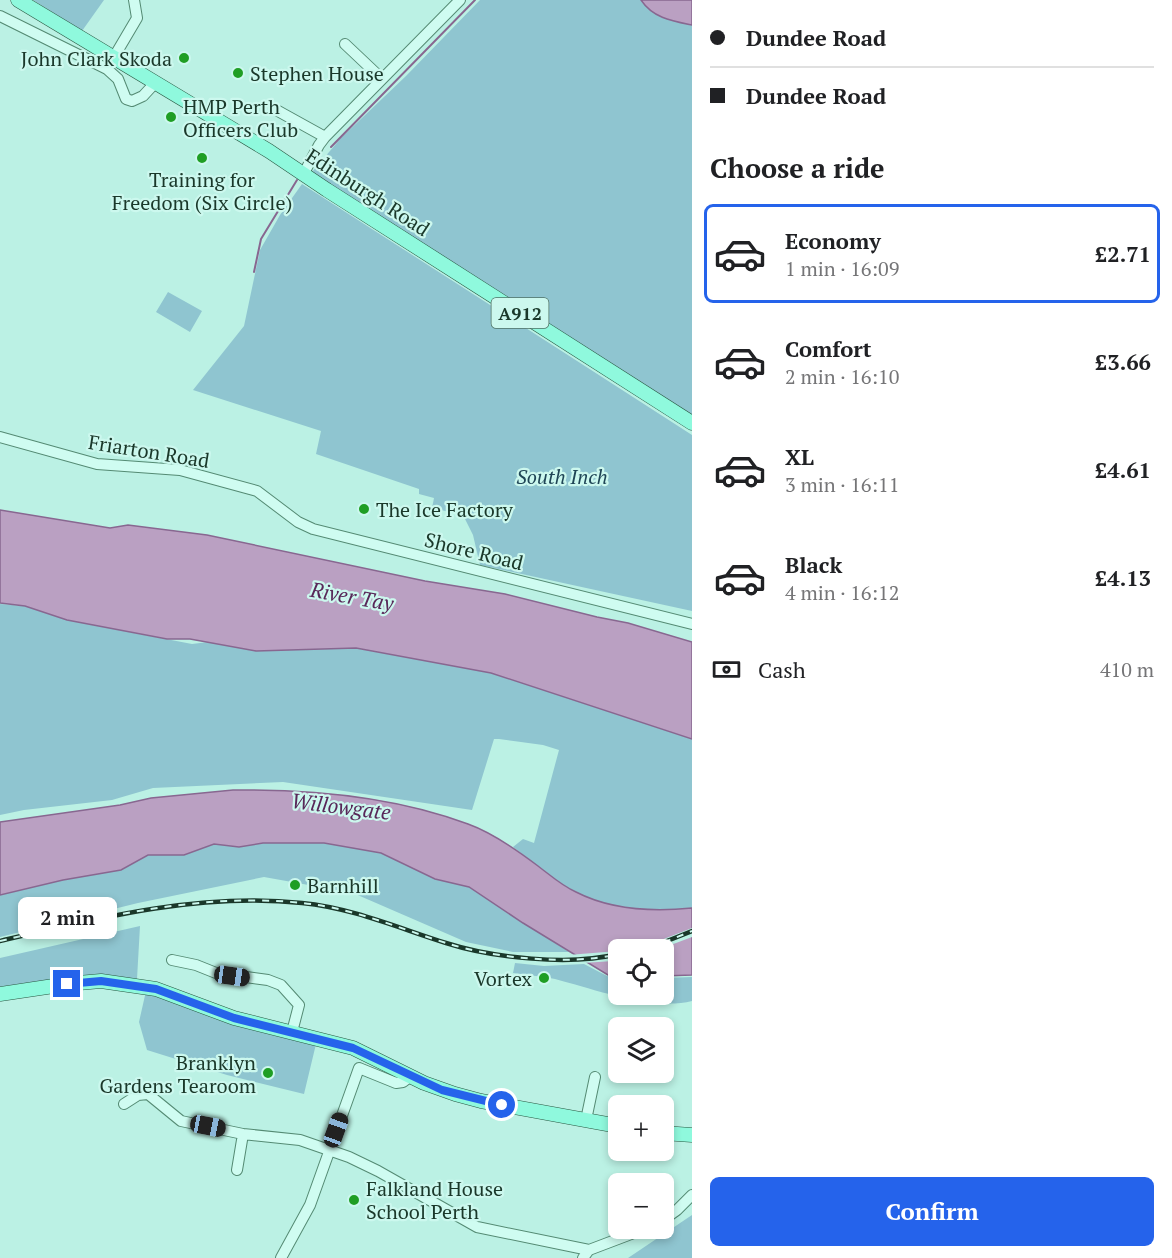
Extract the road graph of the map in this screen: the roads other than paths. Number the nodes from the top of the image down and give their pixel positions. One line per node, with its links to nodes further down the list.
1 (18, 0): 6 (main road, Edinburgh Road / A912)
2 (135, 0): 6 (street)
3 (460, 0): 7 (street)
4 (0, 15): 8 (street)
5 (345, 44): 7 (street)
6 (114, 57): 8 (main road, Edinburgh Road / A912)
7 (382, 80): 10 (street)
8 (155, 82): 11 (main road, Edinburgh Road / A912)
9 (278, 111): 10 (street)
10 (325, 137): 11 (street)
11 (304, 173): 12 (main road, Edinburgh Road / A912)
12 (692, 423)
13 (0, 437): 14 (street, Friarton Road)
14 (257, 491): 15 (street, Shore Road)
15 (692, 624)
16 (172, 960): 18 (street)
17 (0, 994): 18 (main road)
18 (292, 1032): 19 (main road)
19 (411, 1077): 22 (main road); 27 (street)
20 (595, 1077): 22 (street)
21 (124, 1104): 24 (street)
22 (586, 1120): 23 (main road)
23 (608, 1124)
24 (243, 1134): 27 (street); 28 (street)
25 (674, 1134): 26 (main road)
26 (692, 1135)
27 (328, 1150): 32 (street); 33 (street)
28 (237, 1170)
29 (692, 1195): 30 (street)
30 (674, 1212)
31 (621, 1239): 32 (street)
32 (586, 1254)
33 (281, 1258)

